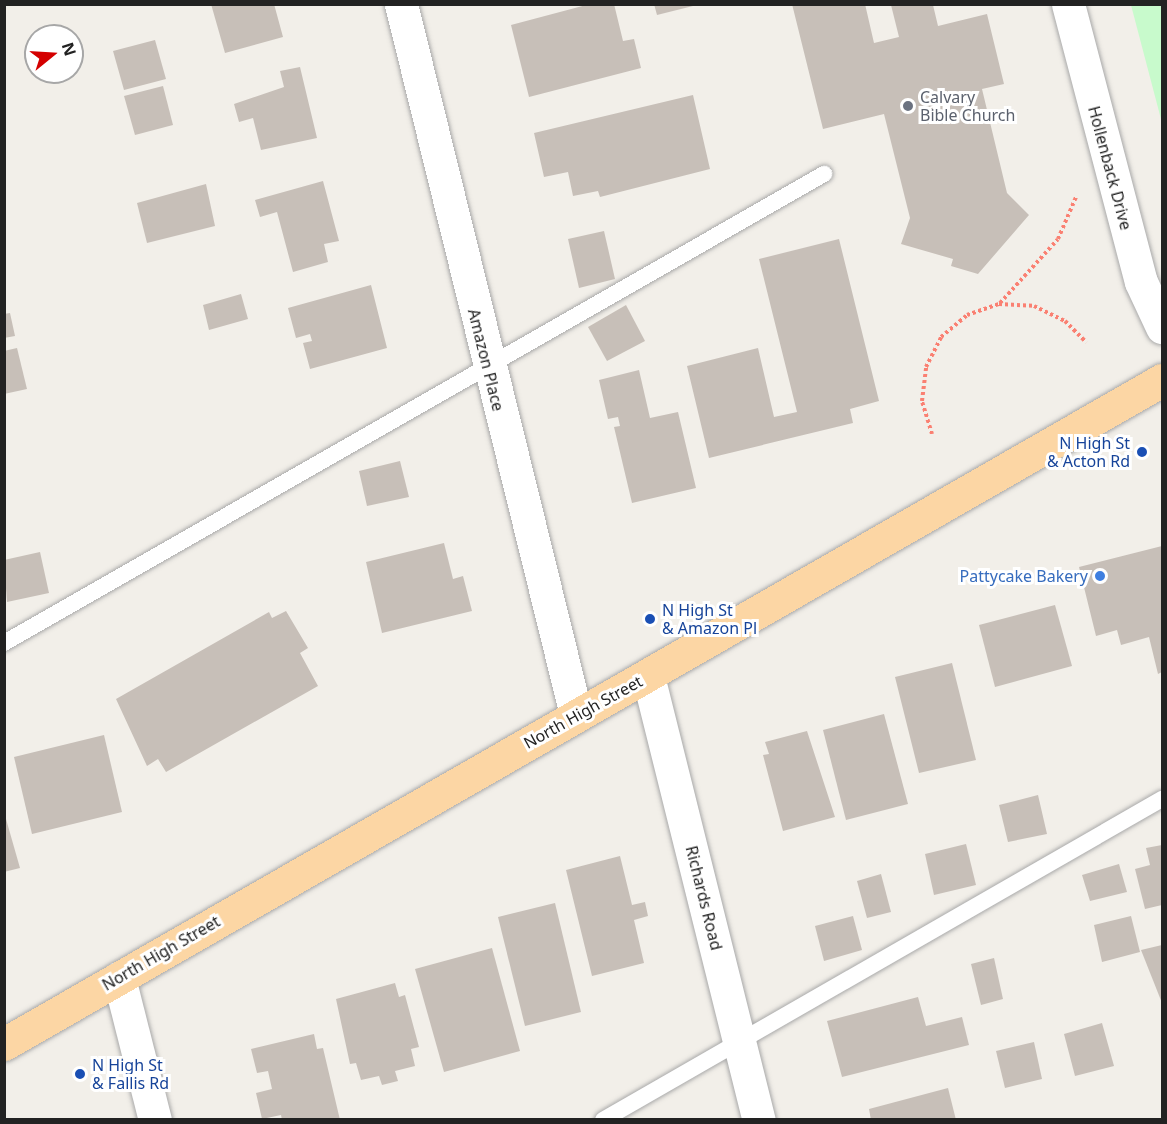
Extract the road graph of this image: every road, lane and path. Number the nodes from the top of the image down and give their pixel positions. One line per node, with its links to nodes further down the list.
1 (401, 4): 8 (street, Amazon Place)
2 (1068, 4): 6 (street, Hollenback Drive)
3 (824, 174): 8 (lane)
4 (1076, 197): 5 (path)
5 (999, 304): 7 (path); 10 (path)
6 (1162, 327)
7 (1086, 342)
8 (487, 366): 11 (lane); 13 (street, Amazon Place)
9 (1162, 380): 12 (main road, North High Street)
10 (932, 434)
11 (4, 643)
12 (648, 675): 13 (main road, North High Street); 16 (street, Richards Road)
13 (576, 715): 15 (main road, North High Street)
14 (1162, 799): 16 (lane)
15 (119, 978): 17 (main road, North High Street); 18 (street)
16 (740, 1041): 19 (lane); 20 (street, Richards Road)
17 (4, 1044)
18 (155, 1119)
19 (603, 1119)
20 (759, 1119)

